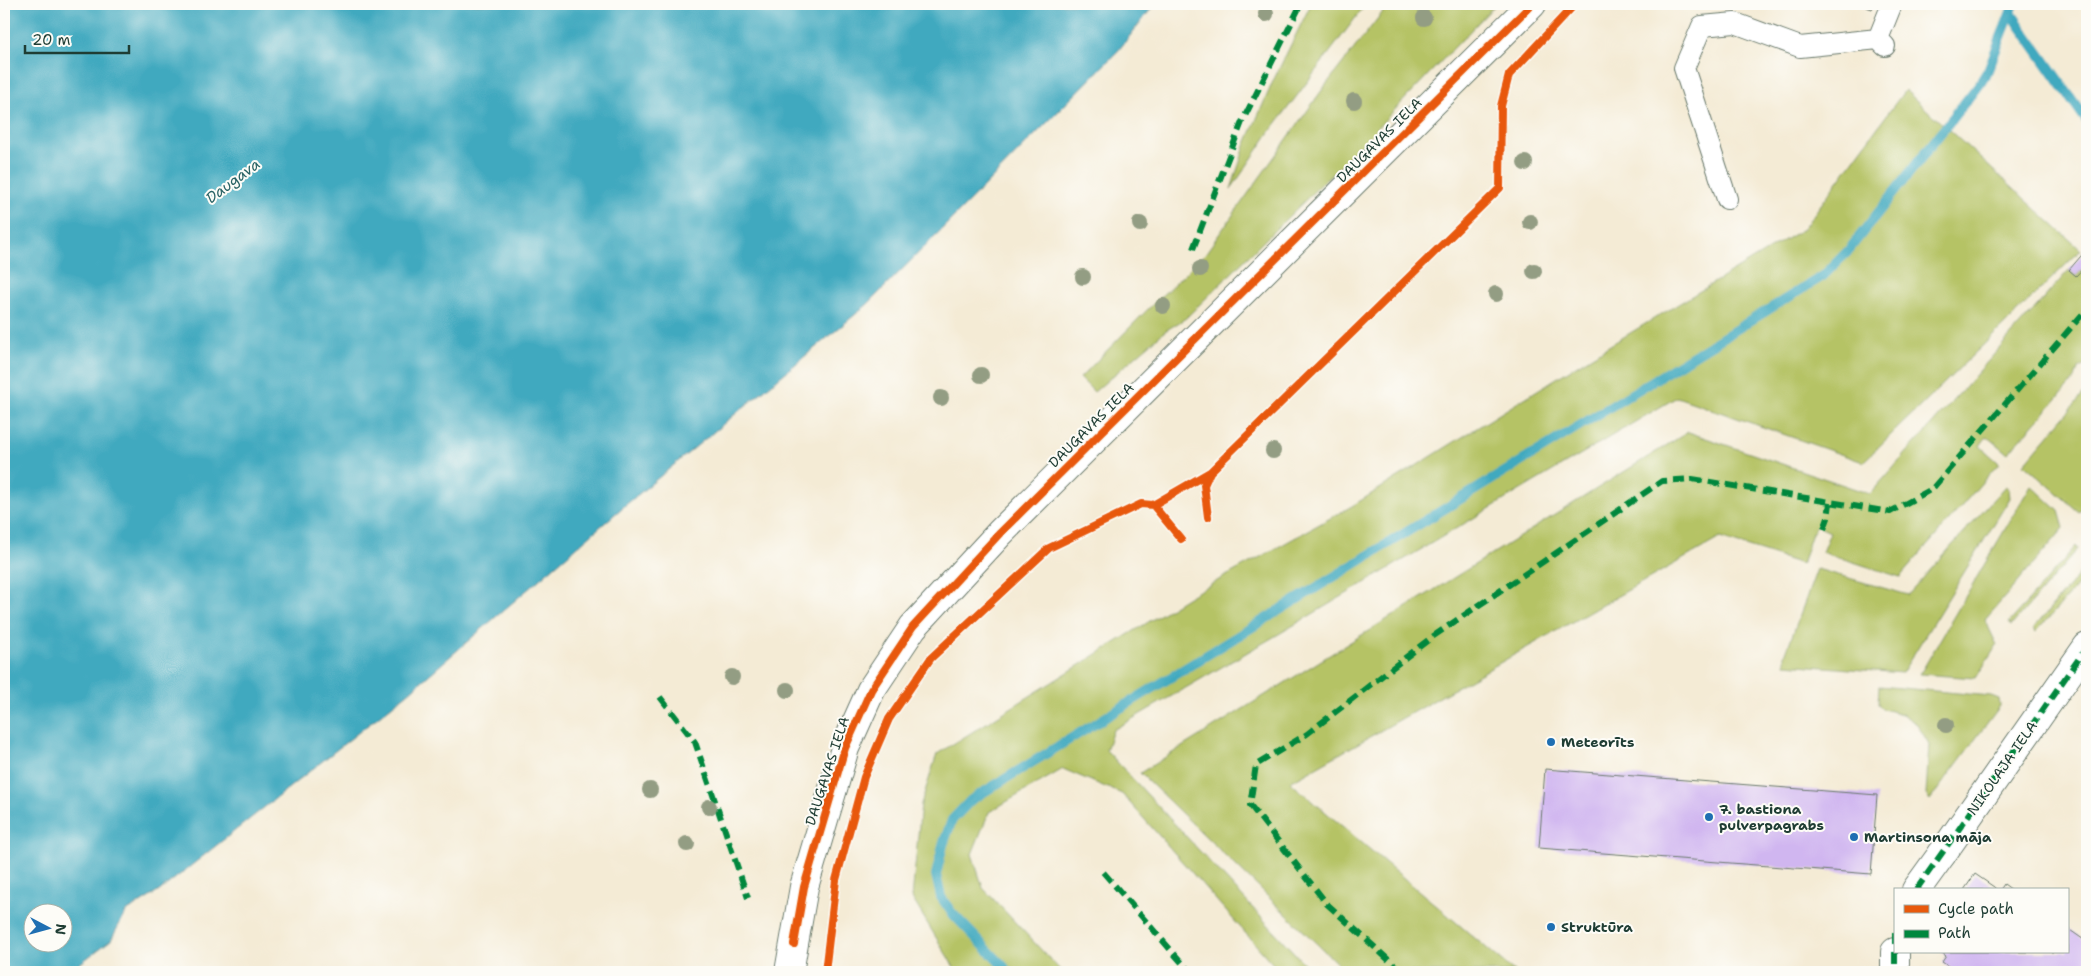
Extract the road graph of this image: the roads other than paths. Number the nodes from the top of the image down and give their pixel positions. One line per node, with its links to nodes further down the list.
1 (1532, 4): 6 (main road, DAUGAVAS IELA)
2 (1892, 4): 3 (lane)
3 (1727, 199)
4 (2087, 647): 5 (main road, NIKOLAJA IELA)
5 (1917, 888)
6 (794, 944): 8 (main road, DAUGAVAS IELA); 9 (main road, DAUGAVAS IELA)
7 (1895, 954): 10 (main road)
8 (785, 972)
9 (789, 972)
10 (1895, 972)

